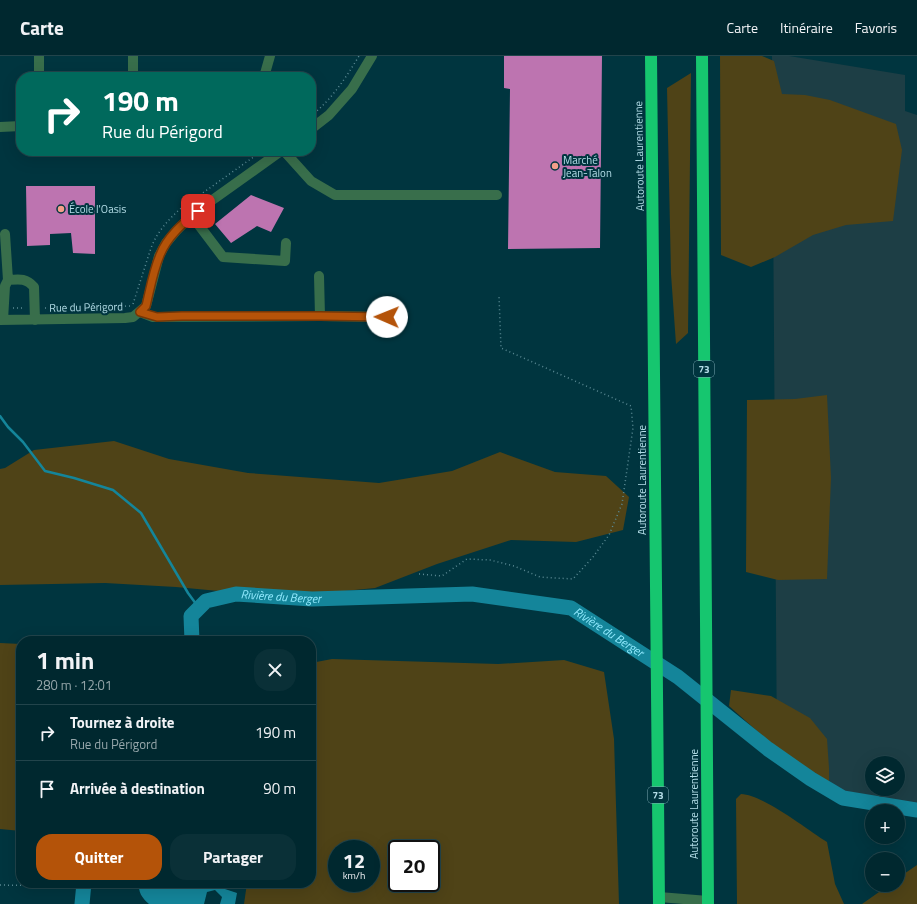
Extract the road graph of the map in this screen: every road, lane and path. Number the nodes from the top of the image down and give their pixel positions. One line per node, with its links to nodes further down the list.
1 (39, 56): 8 (street)
2 (133, 56): 9 (street)
3 (270, 56): 10 (street)
4 (358, 56): 11 (path)
5 (372, 56): 12 (street)
6 (651, 56): 35 (highway, Autoroute Laurentienne / 73)
7 (702, 56): 36 (highway, Autoroute Laurentienne / 73)
8 (39, 72)
9 (133, 72)
10 (265, 72)
11 (316, 112)
12 (316, 125)
13 (0, 126): 14 (street)
14 (16, 126)
15 (255, 156): 26 (path)
16 (275, 156): 19 (street)
17 (287, 156): 18 (street)
18 (497, 195)
19 (192, 216): 21 (street); 27 (street)
20 (5, 234): 23 (street)
21 (286, 242)
22 (319, 276): 28 (street)
23 (8, 280): 25 (street); 26 (street)
24 (499, 296): 32 (path)
25 (4, 308): 26 (path); 30 (street)
26 (35, 308): 31 (street)
27 (140, 312): 28 (street); 31 (street, Rue du Périgord)
28 (320, 316): 29 (street)
29 (387, 317)
30 (1, 320): 31 (street, Rue du Périgord)
31 (35, 320)
32 (419, 574)
33 (0, 885): 34 (path)
34 (16, 885)
35 (659, 900): 36 (street)
36 (708, 902)

